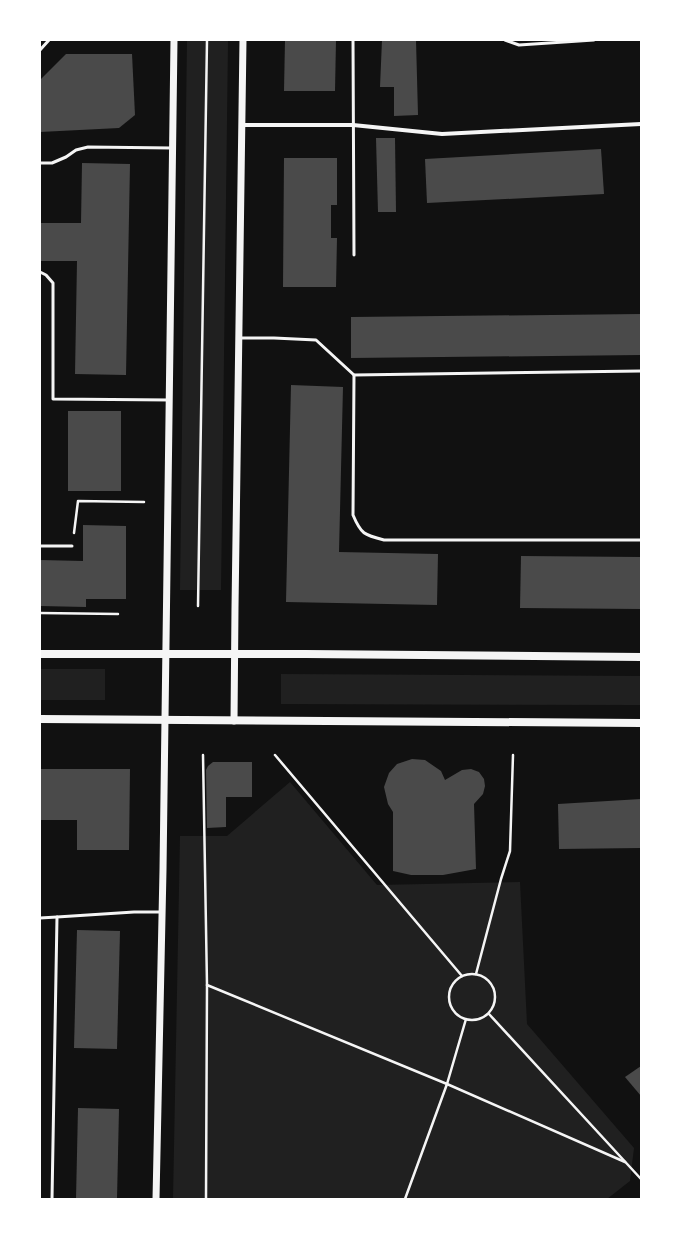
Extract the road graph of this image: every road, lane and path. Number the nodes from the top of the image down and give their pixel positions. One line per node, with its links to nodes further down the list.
1 (48, 40): 8 (lane)
2 (174, 40): 12 (street)
3 (207, 40): 24 (path)
4 (243, 40): 10 (street)
5 (353, 40): 11 (lane)
6 (505, 40): 7 (lane)
7 (594, 40)
8 (40, 50)
9 (641, 124): 11 (street)
10 (242, 125): 11 (street); 16 (street)
11 (353, 125): 14 (lane)
12 (172, 148): 13 (lane); 19 (street)
13 (40, 163)
14 (354, 255)
15 (40, 272): 19 (lane)
16 (239, 338): 18 (lane); 29 (street)
17 (641, 371): 18 (lane)
18 (354, 375): 21 (lane)
19 (170, 400): 28 (street)
20 (144, 502): 23 (path)
21 (641, 540)
22 (40, 546): 23 (lane)
23 (72, 546)
24 (198, 606)
25 (40, 613): 26 (path)
26 (118, 614)
27 (40, 654): 28 (main road)
28 (165, 654): 29 (main road); 32 (street)
29 (235, 655): 30 (main road); 33 (street)
30 (641, 657)
31 (40, 719): 32 (main road)
32 (164, 721): 33 (main road); 38 (street)
33 (234, 721): 34 (main road)
34 (641, 723)
35 (203, 755): 43 (path)
36 (275, 755): 42 (path)
37 (513, 755): 41 (path)
38 (162, 912): 39 (lane); 50 (street)
39 (57, 917): 40 (lane); 49 (lane)
40 (40, 918)
41 (476, 974): 42 (path); 44 (path)
42 (462, 976): 45 (path)
43 (207, 985): 46 (path); 51 (path)
44 (489, 1014): 45 (path); 47 (path)
45 (466, 1019): 46 (path)
46 (447, 1084): 47 (path); 52 (path)
47 (625, 1162): 48 (path)
48 (641, 1179)
49 (52, 1199)
50 (156, 1199)
51 (206, 1199)
52 (405, 1199)

